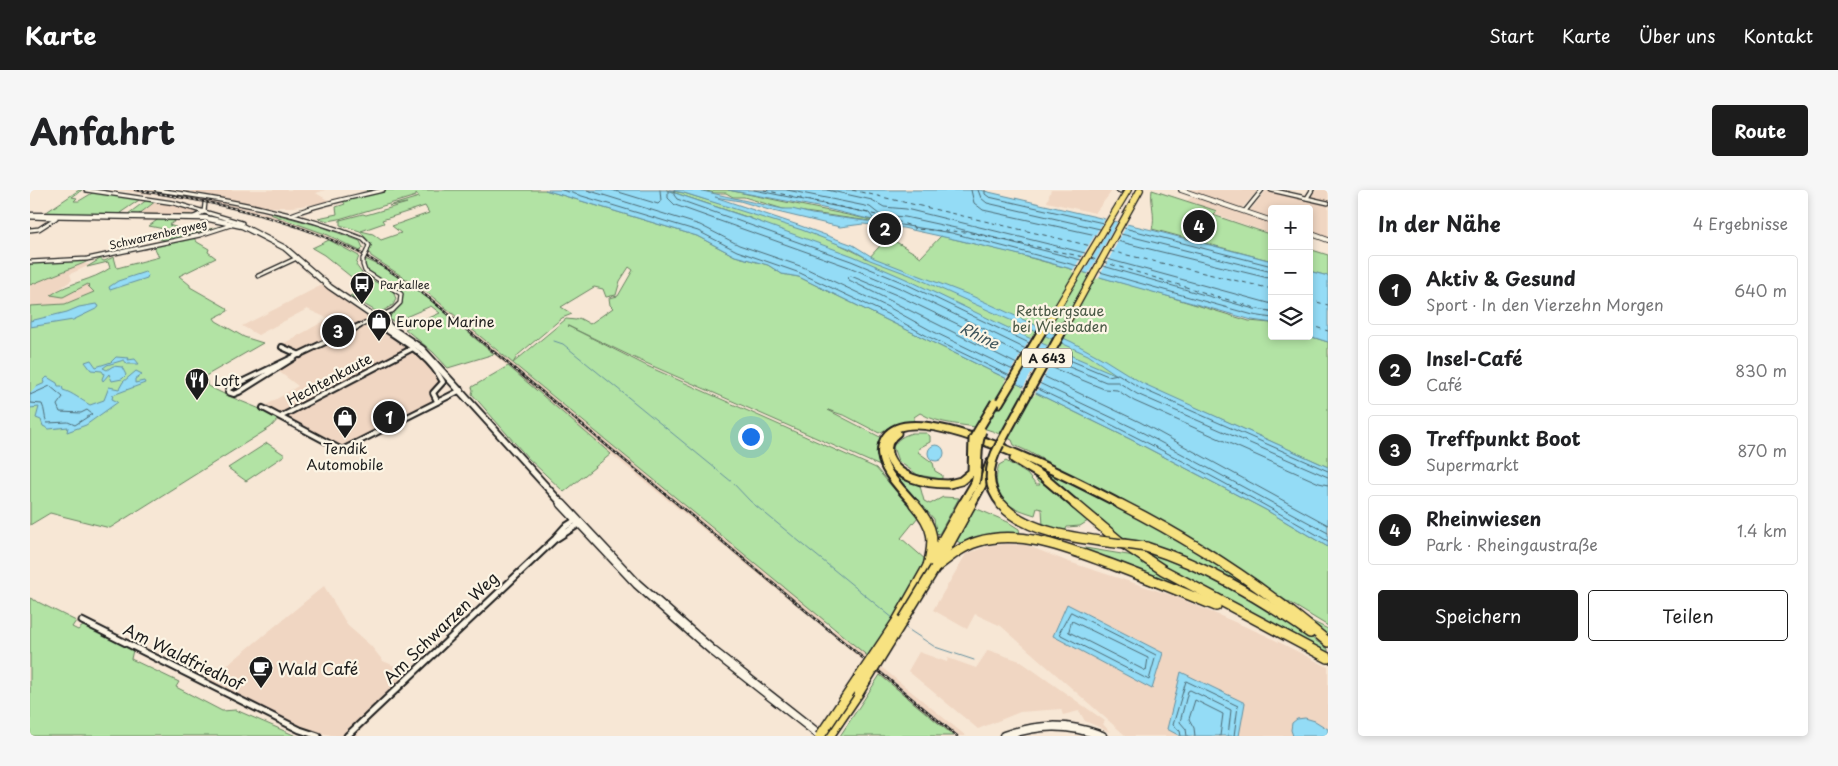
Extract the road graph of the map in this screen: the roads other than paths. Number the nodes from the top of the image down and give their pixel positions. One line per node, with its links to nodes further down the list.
1 (86, 190): 15 (street)
2 (157, 190): 11 (street)
3 (189, 190): 11 (street)
4 (382, 190): 17 (street)
5 (1128, 190): 32 (highway, A 643)
6 (1140, 190): 49 (highway, A 643, bridge)
7 (1181, 190): 16 (street)
8 (1262, 190): 16 (street)
9 (1271, 190): 12 (street)
10 (1312, 190): 12 (street)
11 (184, 194): 17 (street)
12 (1307, 198): 14 (street)
13 (205, 203): 15 (street)
14 (1328, 203)
15 (204, 212): 19 (street); 22 (street)
16 (1245, 212): 20 (street)
17 (291, 215): 31 (street, bridge)
18 (30, 216): 19 (main road); 25 (street)
19 (194, 217): 21 (main road)
20 (1268, 220)
21 (222, 221): 23 (main road); 24 (street, Schwarzenbergweg)
22 (242, 223)
23 (234, 224): 24 (street, Schwarzenbergweg); 28 (main road)
24 (224, 227): 29 (street, Schwarzenbergweg)
25 (30, 230)
26 (1313, 234): 27 (street)
27 (1328, 240)
28 (297, 258): 30 (street); 33 (main road)
29 (30, 262)
30 (258, 276)
31 (393, 310): 34 (street); 35 (street)
32 (1055, 312): 48 (highway, bridge); 54 (highway, A 643, bridge)
33 (369, 313): 35 (main road); 36 (street)
34 (388, 316): 35 (street); 37 (street)
35 (378, 320): 36 (street); 37 (main road); 38 (street); 40 (street)
36 (365, 323): 38 (street)
37 (390, 326): 42 (main road)
38 (349, 332): 41 (street)
39 (282, 347): 41 (street)
40 (413, 348): 45 (street); 47 (street, Hechtenkaute)
41 (298, 356): 41 (street)
42 (453, 382): 43 (main road); 44 (street)
43 (462, 392): 44 (street); 45 (street); 50 (main road)
44 (445, 397): 45 (street)
45 (437, 401): 47 (street)
46 (264, 408): 47 (street)
47 (282, 416)
48 (952, 433): 54 (highway); 56 (highway); 58 (highway)
49 (990, 463): 54 (highway, A 643, bridge); 57 (highway, bridge)
50 (568, 512): 51 (main road); 52 (street, Am Schwarzen Weg)
51 (577, 522): 52 (street, Am Schwarzen Weg); 53 (street, Am Schwarzen Weg); 63 (main road)
52 (564, 527): 53 (street, Am Schwarzen Weg)
53 (554, 540): 62 (street, Am Schwarzen Weg)
54 (931, 569): 58 (highway); 63 (highway, A 643, bridge); 64 (highway, A 643, bridge)
55 (82, 621): 60 (street, Am Waldfriedhof)
56 (1328, 642)
57 (1328, 646)
58 (1312, 648): 59 (highway)
59 (1328, 658)
60 (302, 733): 61 (street)
61 (318, 736)
62 (347, 736)
63 (821, 736)
64 (829, 736)
65 (1004, 736): 66 (main road)
66 (1102, 736)

